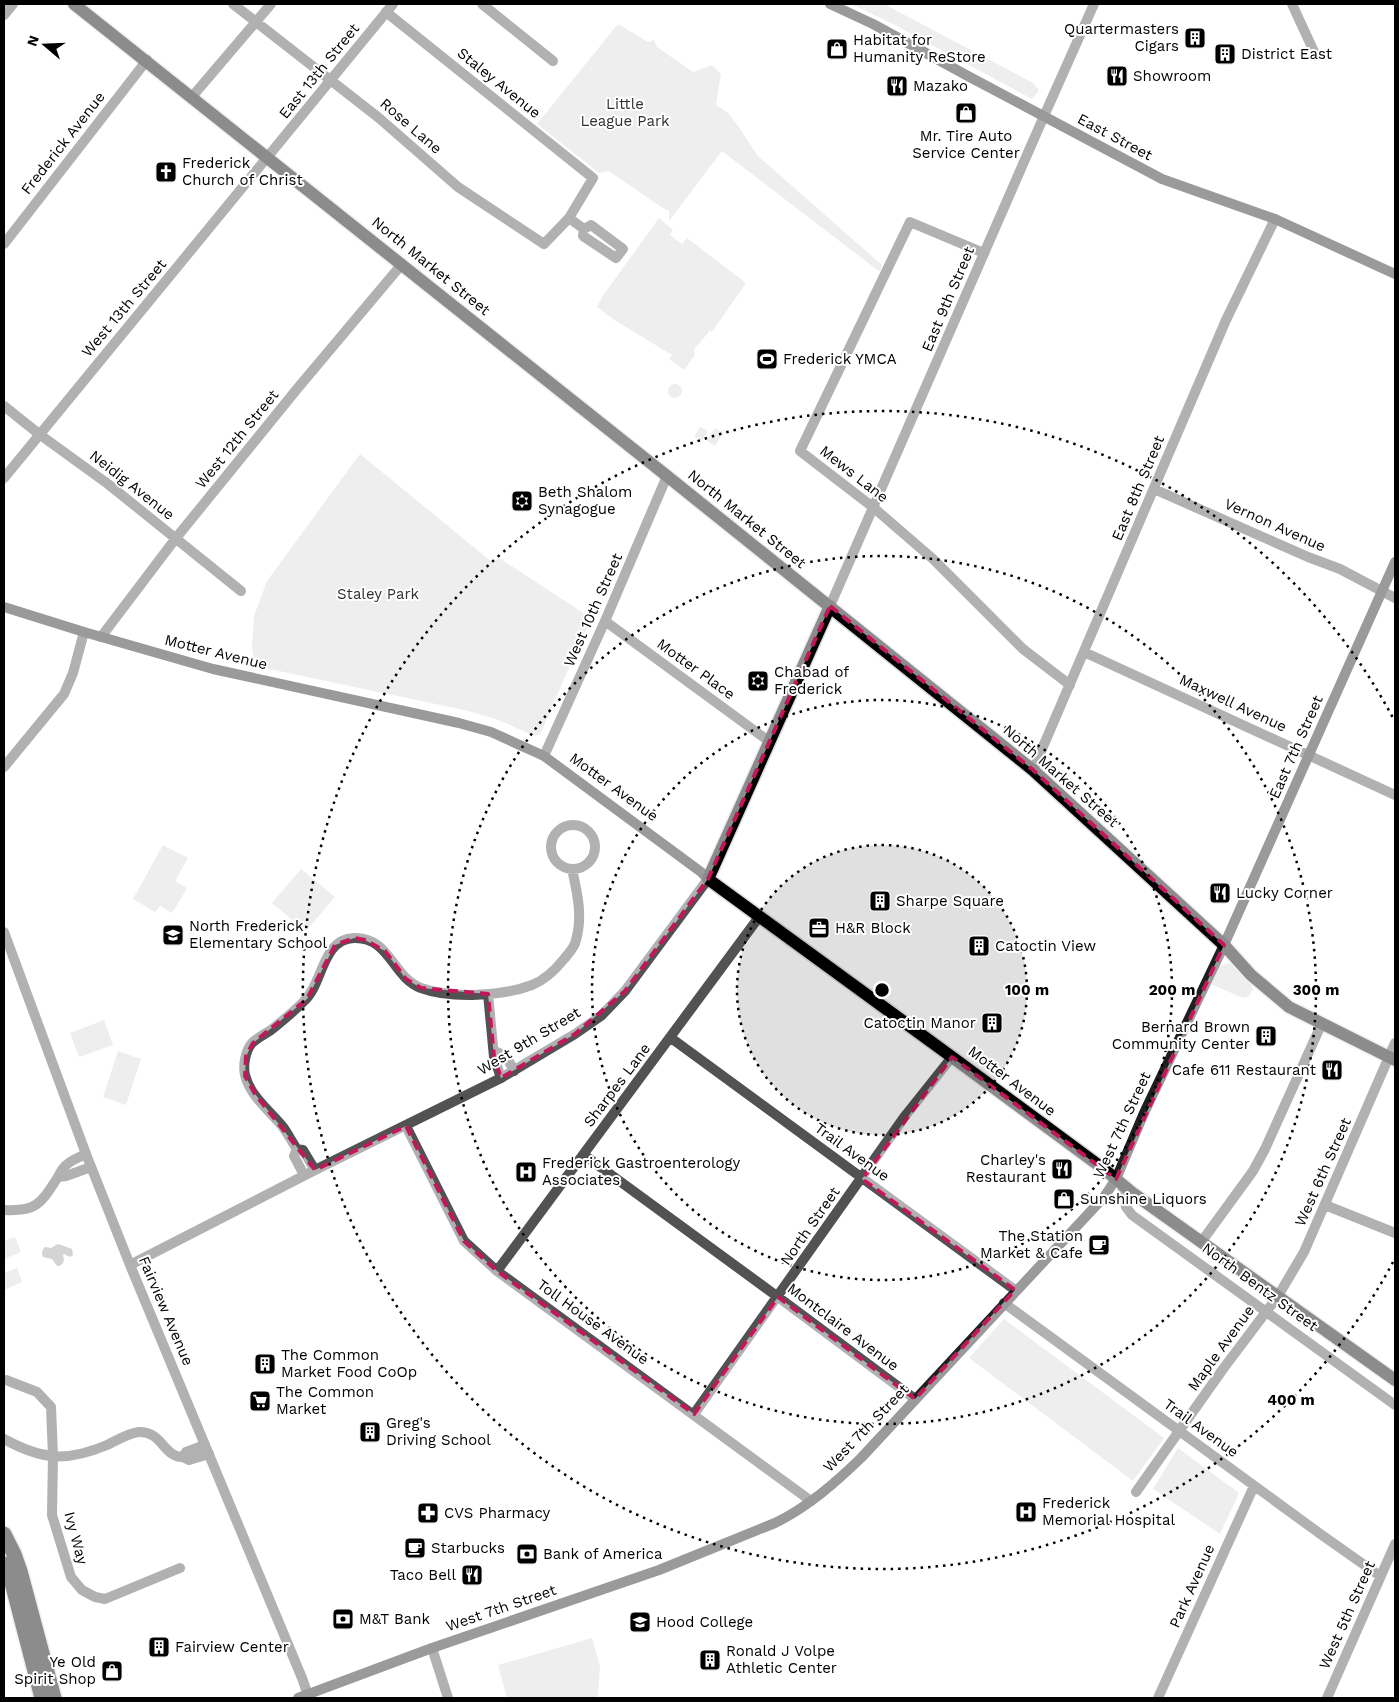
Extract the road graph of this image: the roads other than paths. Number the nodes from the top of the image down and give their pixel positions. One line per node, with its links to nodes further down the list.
1 (13, 4): 11 (street)
2 (74, 4): 14 (main road, North Market Street)
3 (233, 4): 12 (street, Rose Lane)
4 (271, 4): 12 (street)
5 (393, 4): 10 (street, East 13th Street)
6 (482, 4): 15 (street)
7 (830, 4): 18 (main road, East Street)
8 (1094, 4): 18 (street, East 9th Street)
9 (1292, 4): 13 (street)
10 (386, 12): 16 (street, East 13th Street); 20 (street, Staley Avenue)
11 (4, 15)
12 (256, 21): 16 (street, Rose Lane); 17 (street)
13 (1316, 56)
14 (147, 60): 17 (main road, North Market Street); 23 (street, Frederick Avenue)
15 (553, 61)
16 (330, 81): 19 (street, East 13th Street); 20 (street, Rose Lane)
17 (191, 98): 19 (main road, North Market Street)
18 (1044, 116): 21 (main road, East Street); 24 (street, East 9th Street)
19 (268, 157): 25 (main road, North Market Street); 28 (street, West 13th Street)
20 (569, 218): 22 (street)
21 (1275, 219): 26 (main road, East Street); 31 (street, East 8th Street)
22 (584, 229)
23 (4, 244)
24 (984, 253): 32 (street, East 9th Street); 32 (street, Mews Lane)
25 (402, 264): 29 (main road, North Market Street); 33 (street, West 12th Street)
26 (1395, 274)
27 (4, 406): 28 (street, Neidig Avenue)
28 (39, 434): 30 (street, West 13th Street); 33 (street, Neidig Avenue)
29 (667, 476): 38 (main road, North Market Street); 40 (street, West 10th Street)
30 (4, 478)
31 (1154, 489): 36 (street, Vernon Avenue); 43 (street, East 8th Street)
32 (874, 508): 38 (street, East 9th Street); 44 (street, Mews Lane)
33 (176, 538): 35 (street, Neidig Avenue); 42 (street, West 12th Street)
34 (1395, 562): 36 (main road, East 7th Street)
35 (241, 592)
36 (1382, 592): 37 (street, Vernon Avenue); 46 (main road, East 7th Street)
37 (1395, 598)
38 (830, 606): 45 (main road, West 9th Street); 49 (main road, North Market Street)
39 (4, 607): 41 (main road, Motter Avenue)
40 (605, 621): 45 (street, Motter Place); 47 (street, West 10th Street)
41 (84, 632): 42 (main road, Motter Avenue); 48 (street)
42 (101, 637): 47 (main road, Motter Avenue)
43 (1084, 652): 44 (street, East 8th Street); 46 (street, Maxwell Avenue)
44 (1070, 685): 49 (street, East 8th Street)
45 (770, 742): 52 (main road, West 9th Street)
46 (1309, 754): 50 (street, Maxwell Avenue); 55 (main road, East 7th Street)
47 (544, 756): 52 (main road, Motter Avenue)
48 (4, 767)
49 (1033, 770): 55 (main road, North Market Street)
50 (1395, 795)
51 (572, 869): 51 (street); 56 (street)
52 (708, 880): 53 (main road, Motter Avenue); 63 (street, West 9th Street)
53 (759, 917): 58 (street, Sharpes Lane); 61 (main road, Motter Avenue)
54 (4, 932): 67 (street, Fairview Avenue)
55 (1224, 945): 57 (main road, North Market Street); 74 (main road, West 7th Street)
56 (488, 994): 60 (street); 66 (street)
57 (1322, 1023): 62 (main road, North Market Street); 78 (street)
58 (671, 1038): 68 (street, Sharpes Lane); 73 (street, Trail Avenue)
59 (1395, 1043): 62 (street, West 6th Street)
60 (494, 1051): 63 (street); 64 (street)
61 (952, 1057): 73 (street, North Street); 74 (main road, Motter Avenue)
62 (1392, 1058): 75 (street, West 6th Street)
63 (514, 1071): 64 (street, West 9th Street)
64 (501, 1078): 65 (street, West 9th Street)
65 (406, 1126): 70 (street, West 9th Street); 80 (street, Toll House Avenue)
66 (297, 1149): 70 (street); 71 (street)
67 (86, 1154): 69 (street, Fairview Avenue); 72 (street)
68 (584, 1155): 80 (street, Sharpes Lane); 83 (street, Montclaire Avenue)
69 (91, 1167): 72 (street); 79 (street, Fairview Avenue)
70 (315, 1170): 71 (street, West 9th Street)
71 (304, 1175): 79 (street, West 9th Street)
72 (58, 1177): 76 (street)
73 (862, 1179): 81 (street, Trail Avenue); 83 (street, North Street)
74 (1119, 1182): 78 (main road, North Bentz Street); 81 (main road, West 7th Street); 85 (street, North Bentz Street)
75 (1325, 1205): 77 (street); 82 (street, West 6th Street)
76 (4, 1210)
77 (1395, 1234)
78 (1202, 1241): 82 (main road, North Bentz Street)
79 (130, 1265): 93 (street, Fairview Avenue)
80 (498, 1271): 90 (street, Toll House Avenue)
81 (1015, 1290): 84 (main road, West 7th Street)
82 (1278, 1296): 85 (street, Maple Avenue); 87 (main road, North Bentz Street)
83 (778, 1297): 88 (street, Montclaire Avenue); 90 (street, North Street)
84 (1004, 1303): 88 (main road, West 7th Street); 91 (street, Trail Avenue)
85 (1266, 1312): 89 (street, North Bentz Street); 91 (street, Maple Avenue)
86 (6, 1380): 94 (street, Ivy Way)
87 (1395, 1380)
88 (915, 1399): 97 (main road, West 7th Street)
89 (1395, 1405)
90 (694, 1414): 97 (street, Toll House Avenue)
91 (1179, 1431): 95 (street, Trail Avenue); 96 (street, Maple Avenue)
92 (4, 1439): 94 (street)
93 (207, 1450): 94 (street); 104 (street, Fairview Avenue)
94 (53, 1456): 101 (street, Ivy Way)
95 (1254, 1486): 102 (street, Trail Avenue); 109 (street, Park Avenue)
96 (1136, 1492)
97 (811, 1501): 103 (main road, West 7th Street)
98 (4, 1534): 106 (highway)
99 (1395, 1544): 102 (street, West 5th Street)
100 (4, 1564): 105 (highway)
101 (180, 1568)
102 (1380, 1576): 110 (street, West 5th Street)
103 (432, 1648): 104 (main road, West 7th Street); 108 (street)
104 (309, 1696): 107 (main road, West 7th Street)
105 (42, 1698)
106 (54, 1698)
107 (298, 1698)
108 (448, 1698)
109 (1158, 1698)
110 (1327, 1698)

